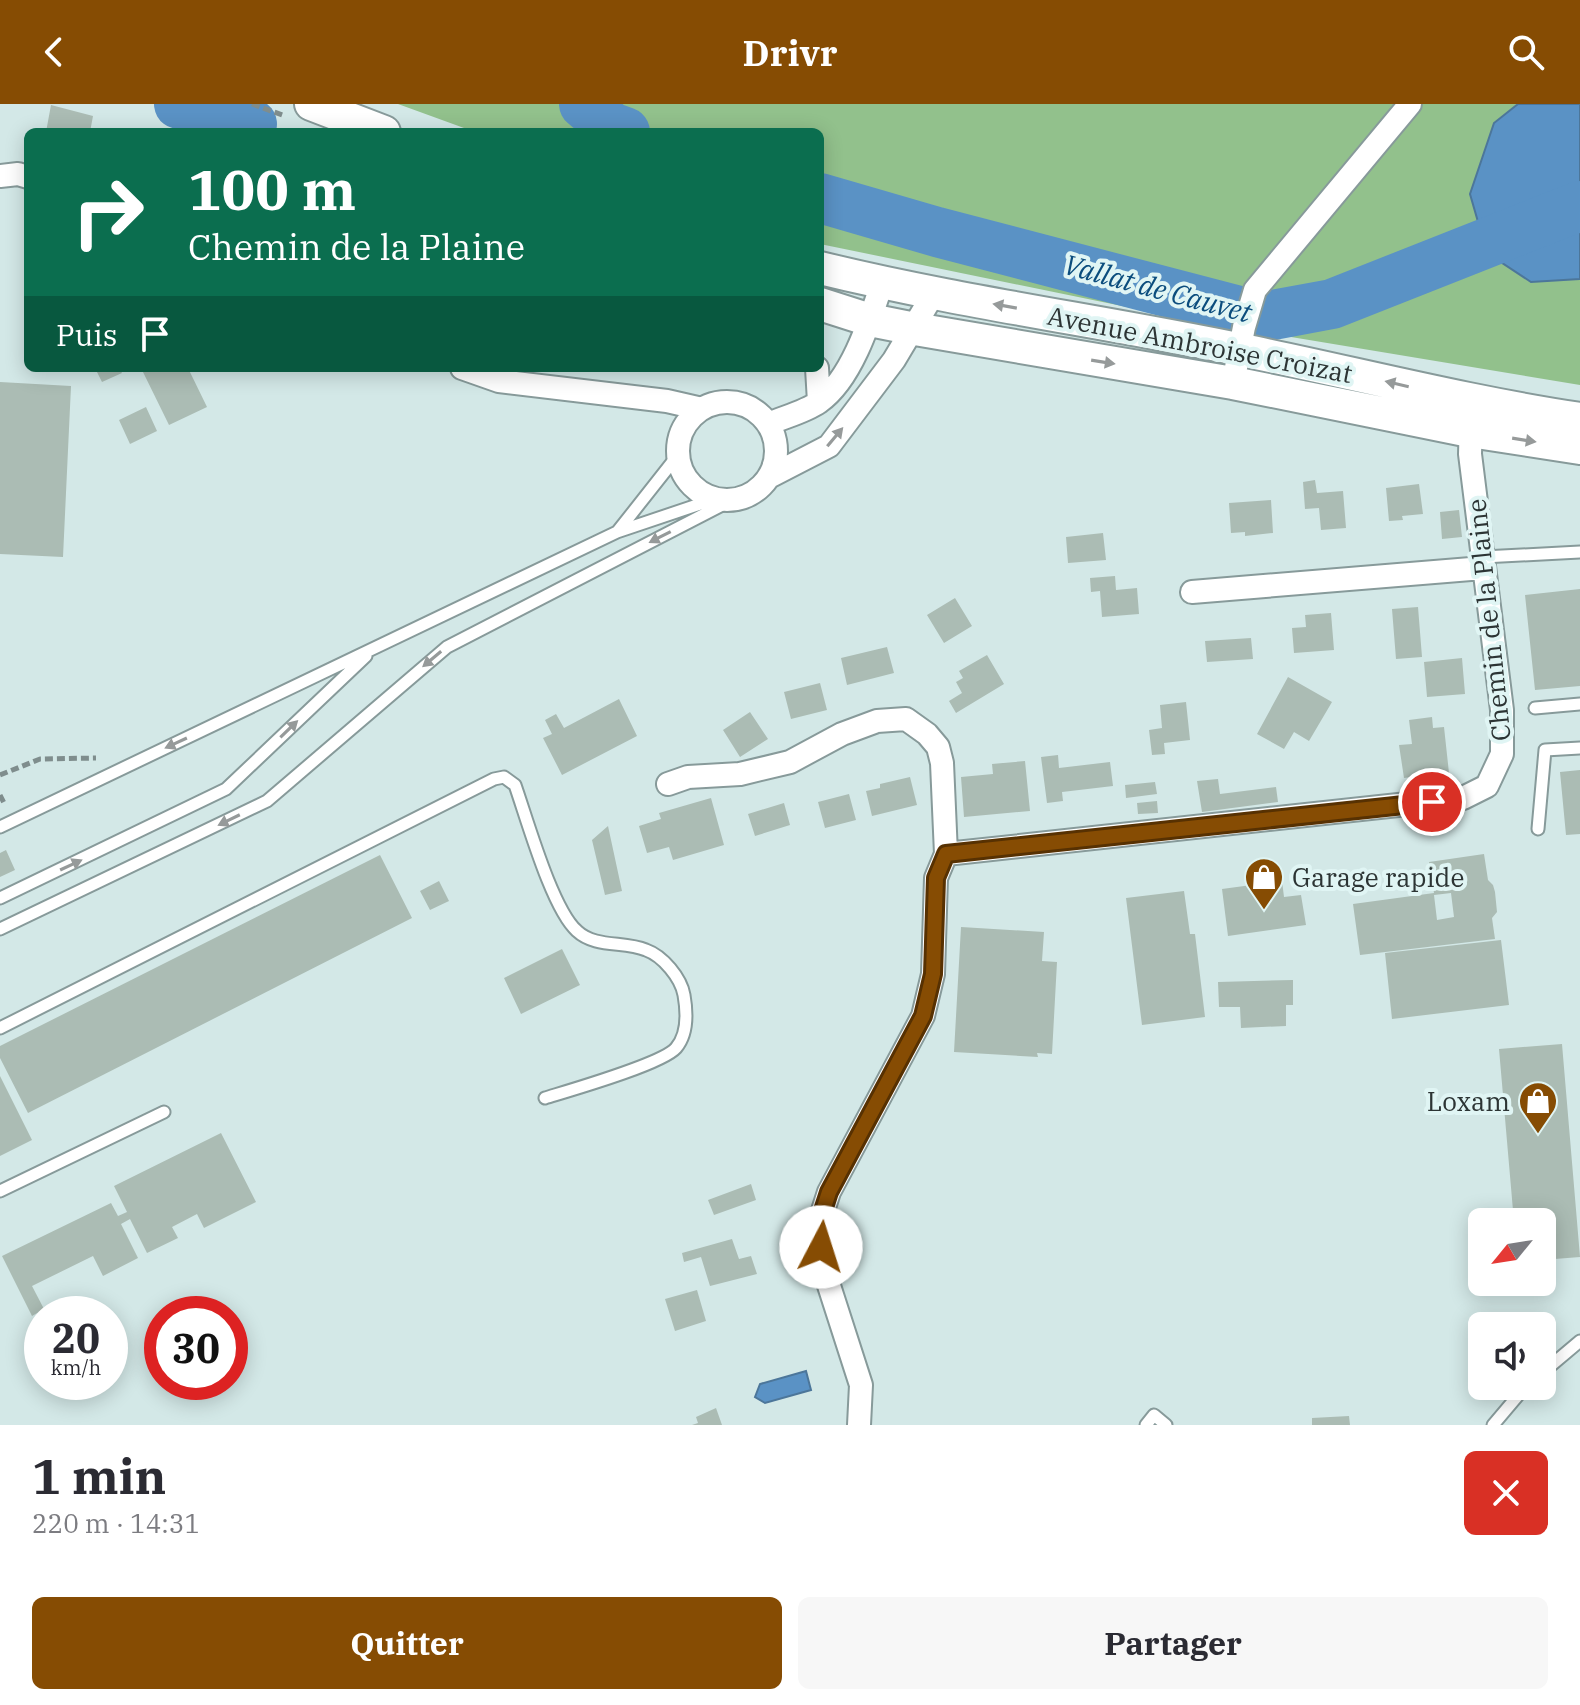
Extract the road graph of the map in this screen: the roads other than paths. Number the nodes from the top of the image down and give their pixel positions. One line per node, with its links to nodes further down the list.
1 (311, 104): 3 (main road)
2 (1410, 104): 10 (street)
3 (374, 128)
4 (824, 269): 5 (main road, Avenue Ambroise Croizat)
5 (882, 283): 6 (main road, Avenue Ambroise Croizat); 8 (street)
6 (934, 293): 9 (street); 10 (main road, Avenue Ambroise Croizat, one-way to 6)
7 (824, 305): 8 (main road, Avenue Ambroise Croizat)
8 (870, 320): 9 (main road, Avenue Ambroise Croizat); 14 (street)
9 (915, 329): 13 (main road, Avenue Ambroise Croizat, one-way to 13); 21 (street, one-way to 9)
10 (1242, 338): 13 (street); 16 (main road, Avenue Ambroise Croizat, one-way to 10)
11 (473, 372): 15 (street)
12 (817, 372): 14 (street)
13 (1233, 383): 16 (main road, Avenue Ambroise Croizat)
14 (819, 402): 18 (street)
15 (702, 409): 18 (street); 20 (street)
16 (1471, 416): 17 (main road, Avenue Ambroise Croizat); 19 (main road, Avenue Ambroise Croizat, one-way to 19); 25 (street, Chemin de la Plaine)
17 (1580, 419)
18 (768, 424): 21 (street)
19 (1580, 448)
20 (678, 455): 22 (street); 23 (lane)
21 (769, 477): 22 (street)
22 (723, 500): 23 (lane); 36 (lane, one-way to 36)
23 (617, 532): 27 (lane)
24 (1580, 552): 25 (lane)
25 (1483, 562): 26 (street); 34 (street, Chemin de la Plaine)
26 (1192, 592)
27 (373, 649): 32 (lane, one-way to 32); 35 (lane, one-way to 27)
28 (1580, 704): 29 (lane)
29 (1535, 708)
30 (1580, 748): 33 (lane)
31 (668, 784): 34 (street)
32 (0, 827)
33 (1538, 829)
34 (946, 854): 44 (street)
35 (0, 898)
36 (0, 929)
37 (0, 1028): 38 (lane)
38 (545, 1098)
39 (164, 1112): 40 (lane)
40 (0, 1191)
41 (1580, 1341): 42 (lane)
42 (1556, 1361)
43 (1514, 1400): 47 (lane)
44 (859, 1425)
45 (1146, 1425): 46 (lane)
46 (1166, 1425)
47 (1493, 1425)

